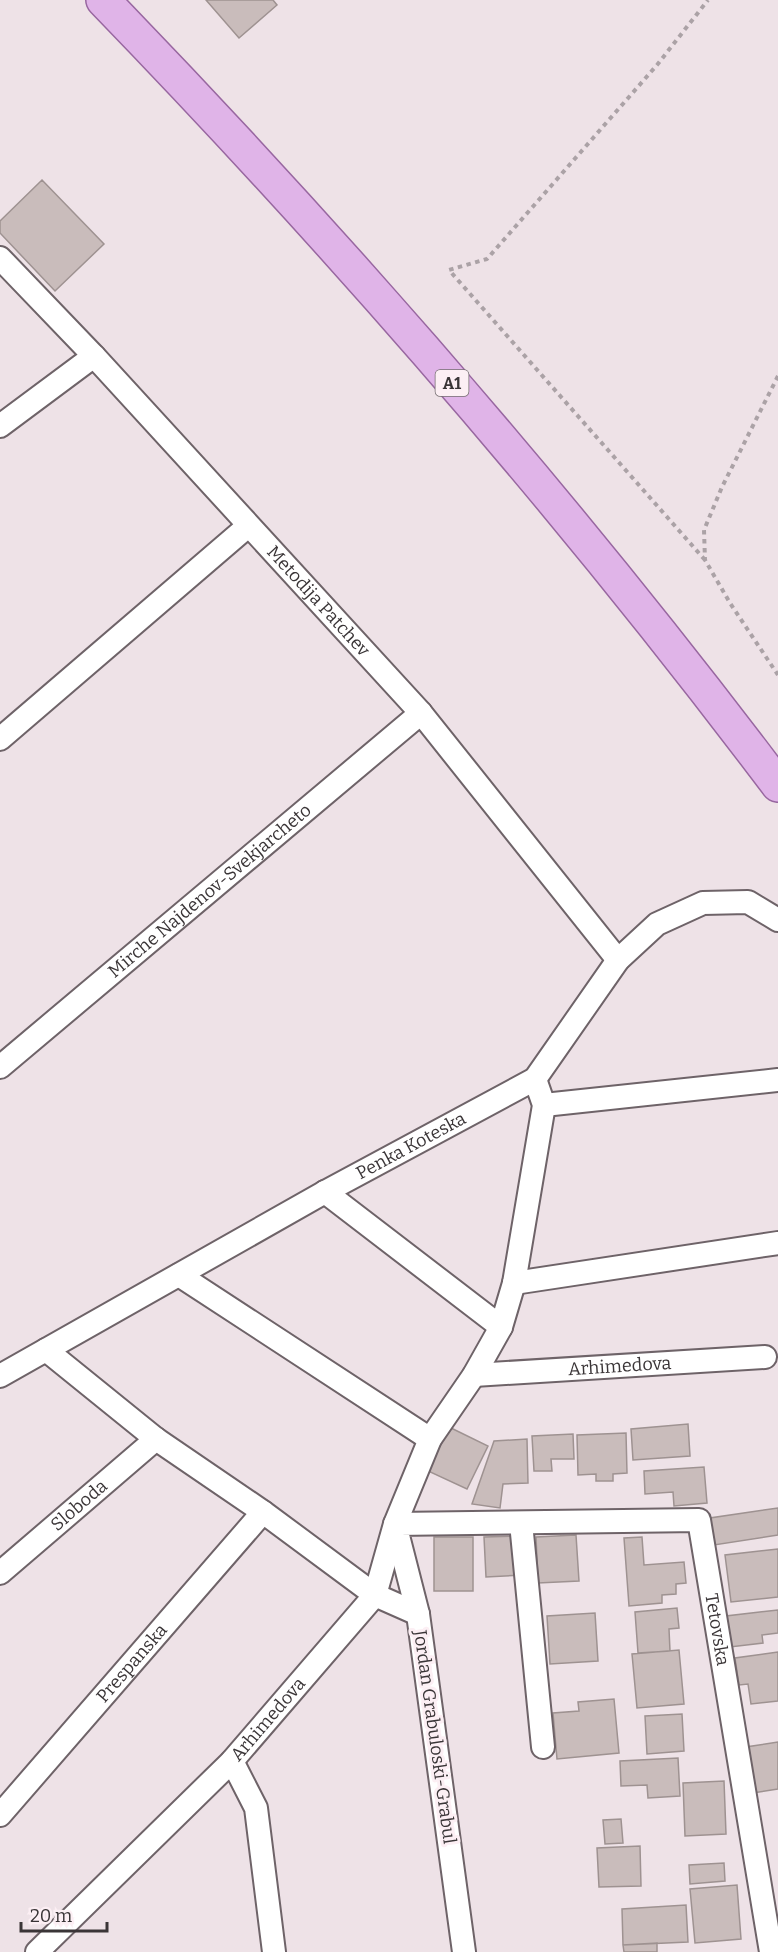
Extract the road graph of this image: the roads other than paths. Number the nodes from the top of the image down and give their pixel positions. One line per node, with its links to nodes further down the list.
1 (103, 0): 8 (main road, A1)
2 (0, 258): 3 (street, Metodija Patchev)
3 (94, 356): 4 (street); 5 (street, Metodija Patchev)
4 (0, 426)
5 (248, 526): 6 (street, Metodija Patchev); 7 (street)
6 (421, 714): 10 (street, Metodija Patchev); 11 (street, Mirche Najdenov-Svekjarcheto)
7 (0, 739)
8 (778, 785)
9 (778, 920): 10 (street, Penka Koteska)
10 (618, 960): 12 (street, Penka Koteska)
11 (0, 1066)
12 (535, 1080): 14 (street, Arhimedova); 15 (street, Penka Koteska)
13 (778, 1080): 14 (street)
14 (544, 1105): 18 (street, Arhimedova)
15 (325, 1192): 17 (street, Penka Koteska); 19 (street)
16 (778, 1243): 18 (street)
17 (179, 1275): 20 (street, Penka Koteska); 25 (street)
18 (514, 1283): 19 (street, Arhimedova)
19 (501, 1327): 22 (street, Arhimedova)
20 (46, 1350): 23 (street, Penka Koteska); 24 (street)
21 (765, 1357): 22 (street, Arhimedova)
22 (474, 1375): 25 (street, Arhimedova)
23 (0, 1376)
24 (156, 1439): 26 (street); 29 (street, Sloboda)
25 (430, 1440): 28 (street, Arhimedova)
26 (263, 1512): 30 (street); 34 (street, Prespanska)
27 (522, 1523): 28 (street, Tetovska); 32 (street); 35 (street, Tetovska)
28 (395, 1524): 30 (street, Arhimedova); 31 (street, Jordan Grabuloski-Grabul)
29 (0, 1573)
30 (375, 1595): 31 (street); 33 (street, Arhimedova)
31 (418, 1614): 38 (street, Jordan Grabuloski-Grabul)
32 (543, 1747)
33 (232, 1761): 36 (street, Arhimedova); 37 (street)
34 (0, 1815)
35 (772, 1913): 39 (street, Tetovska)
36 (37, 1952)
37 (274, 1952)
38 (464, 1952)
39 (771, 1952)

